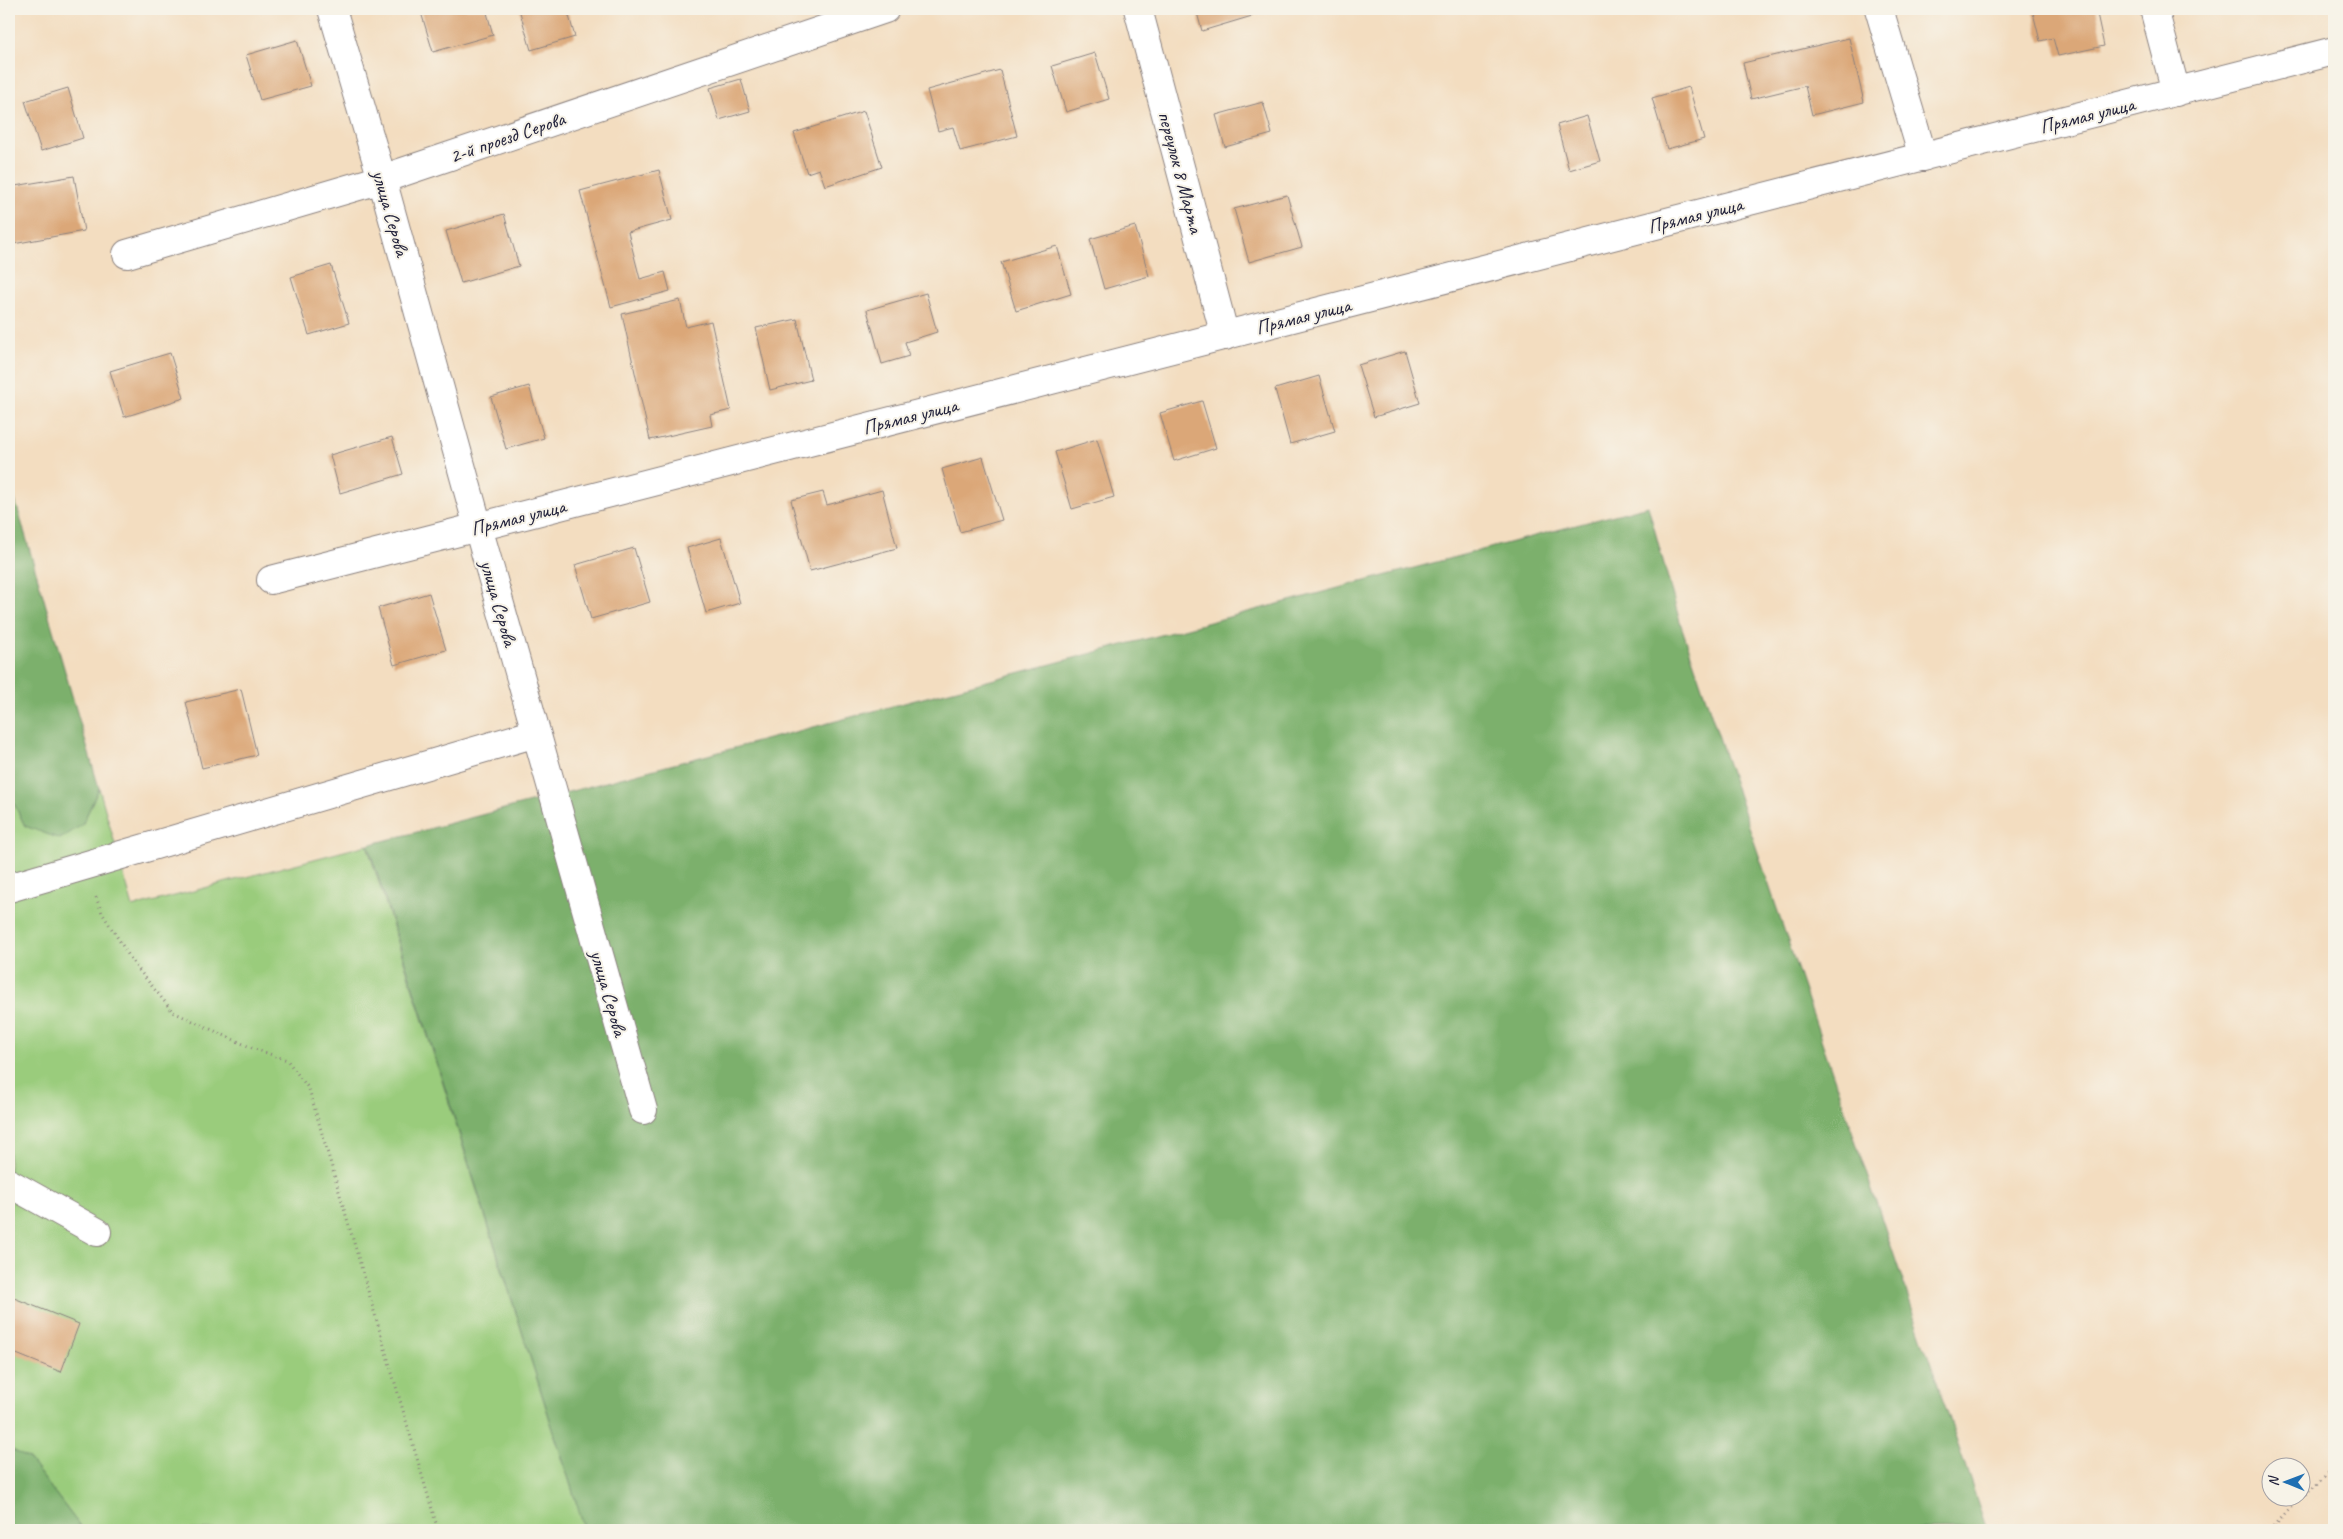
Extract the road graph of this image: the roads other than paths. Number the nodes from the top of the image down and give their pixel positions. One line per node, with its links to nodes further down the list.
1 (332, 9): 9 (street, улица Серова)
2 (885, 9): 9 (street, 2-й проезд Серова)
3 (1138, 9): 11 (street, переулок 8 Марта)
4 (1879, 9): 8 (street)
5 (2154, 9): 7 (street)
6 (2334, 51): 7 (street, Прямая улица)
7 (2176, 92): 8 (street, Прямая улица)
8 (1923, 157): 11 (street, Прямая улица)
9 (382, 179): 10 (street, 2-й проезд Серова); 12 (street, улица Серова)
10 (127, 254)
11 (1225, 336): 12 (street, Прямая улица)
12 (478, 527): 13 (street, Прямая улица); 14 (street, улица Серова)
13 (271, 580)
14 (536, 733): 15 (street); 16 (street, улица Серова)
15 (9, 888)
16 (643, 1110)
17 (9, 1183): 18 (street)
18 (97, 1232)

